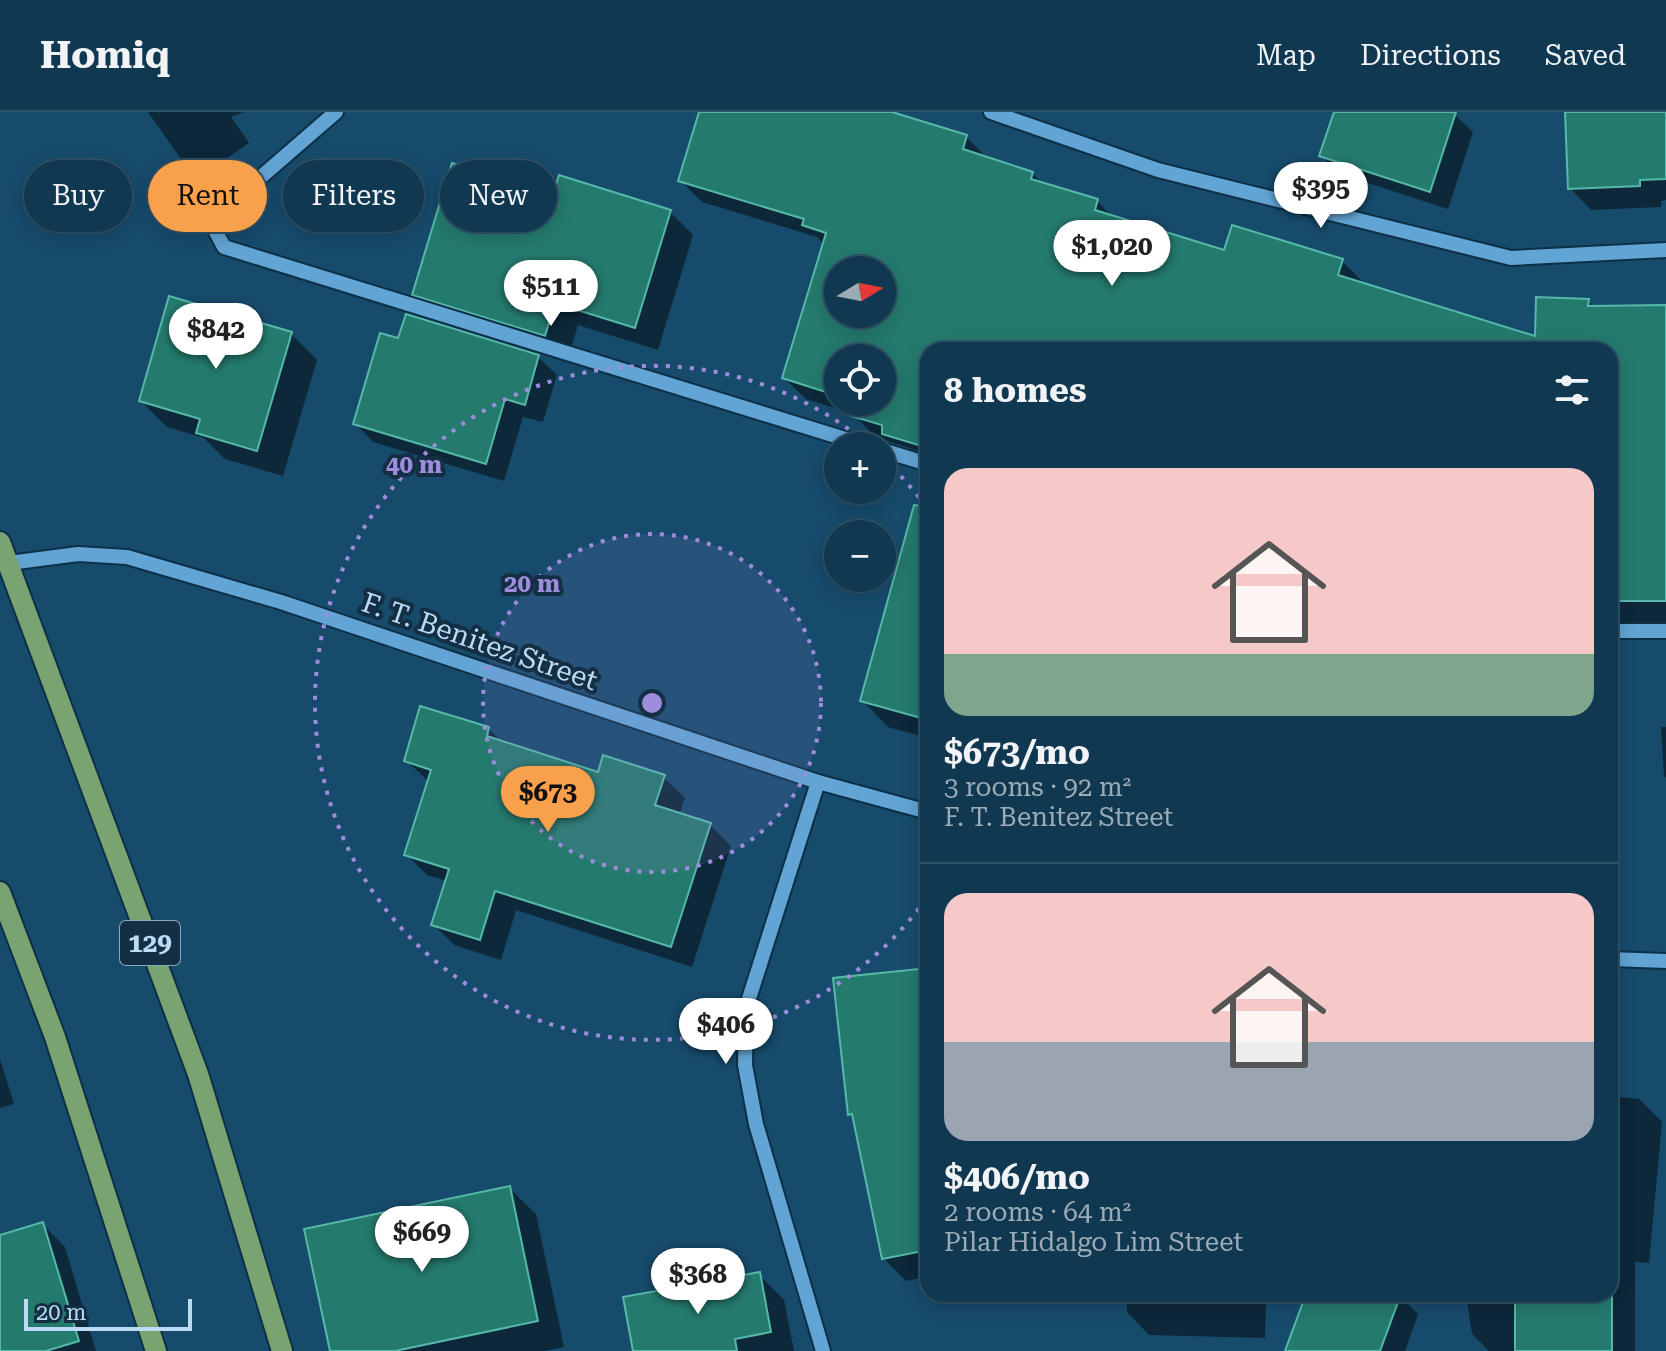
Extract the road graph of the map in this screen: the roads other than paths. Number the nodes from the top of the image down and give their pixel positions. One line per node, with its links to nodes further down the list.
1 (336, 112): 4 (street)
2 (991, 112): 3 (street)
3 (1666, 250)
4 (824, 432)
5 (896, 454): 6 (street)
6 (920, 462)
7 (0, 542): 8 (main road, 129)
8 (9, 563): 11 (street, F. T. Benitez Street); 17 (main road, 129)
9 (1618, 631): 10 (street)
10 (1666, 631)
11 (818, 782): 12 (street, F. T. Benitez Street); 18 (street)
12 (920, 810)
13 (0, 892): 16 (main road)
14 (1618, 959): 15 (street)
15 (1666, 961)
16 (156, 1351)
17 (282, 1351)
18 (823, 1351)

